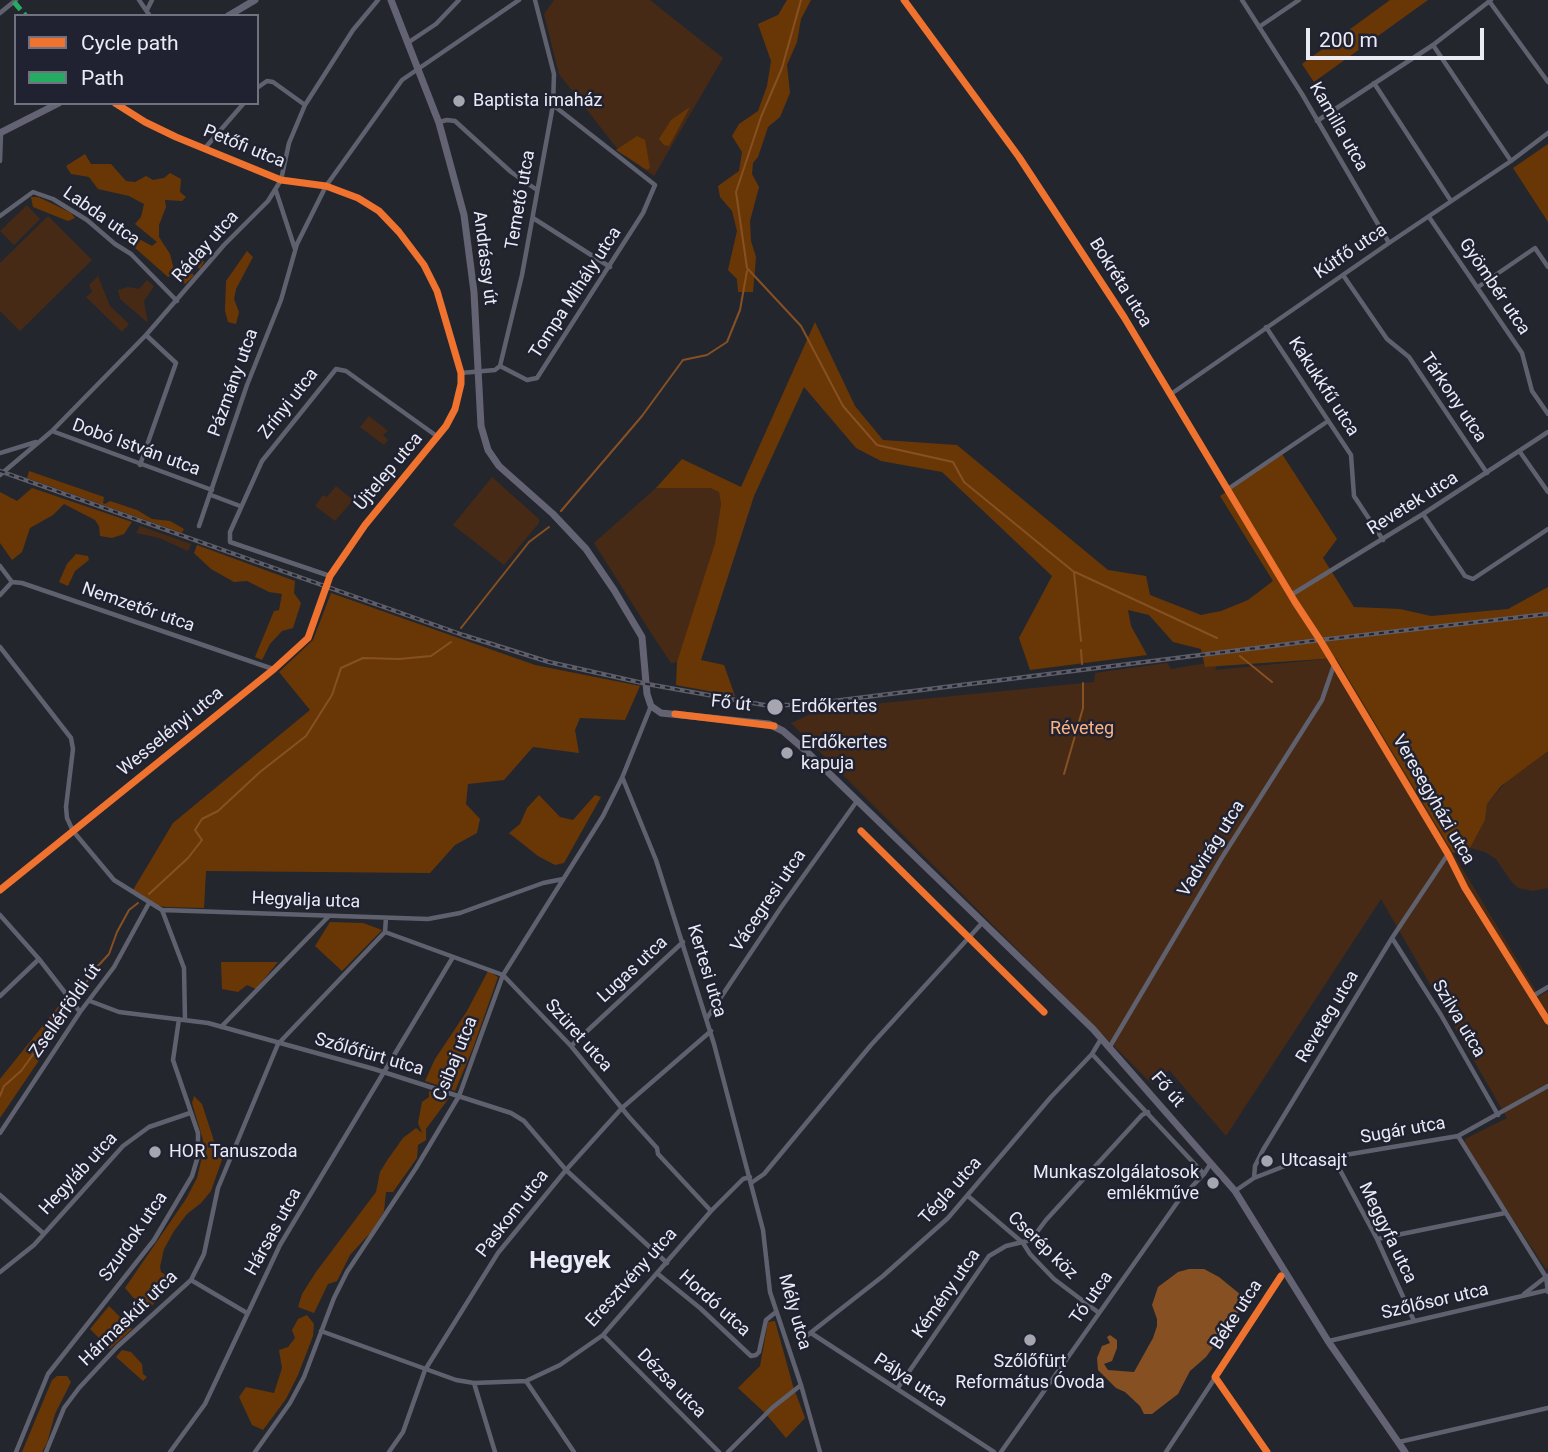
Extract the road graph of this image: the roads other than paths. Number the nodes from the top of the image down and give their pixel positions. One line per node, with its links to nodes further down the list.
1 (139, 0): 14 (street)
2 (152, 0): 14 (street)
3 (254, 0): 17 (main road)
4 (379, 0): 29 (street, Ráday utca)
5 (391, 0): 19 (main road, Andrássy út)
6 (459, 0): 19 (street)
7 (519, 0): 21 (street)
8 (904, 0): 58 (street, Bokréta utca)
9 (1242, 0): 18 (street, Kamilla utca)
10 (1299, 0): 18 (street)
11 (14, 1): 15 (street)
12 (537, 1): 25 (street, Temető utca)
13 (1490, 1): 20 (street); 22 (street)
14 (147, 10): 16 (street)
15 (0, 13)
16 (149, 14)
17 (231, 14)
18 (1259, 27): 30 (street, Kamilla utca)
19 (409, 42): 21 (main road, Andrássy út)
20 (1433, 45): 23 (street); 35 (street)
21 (420, 69): 31 (main road, Andrássy út); 38 (street)
22 (1548, 82)
23 (1374, 83): 30 (street); 41 (street)
24 (259, 87): 29 (street)
25 (553, 104): 39 (street, Temető utca); 47 (street, Tompa Mihály utca)
26 (55, 105): 32 (main road)
27 (117, 105): 34 (street, Petőfi utca)
28 (242, 105): 34 (street)
29 (305, 105): 37 (street, Ráday utca)
30 (1317, 121): 45 (street, Kamilla utca)
31 (439, 122): 39 (street); 56 (main road, Andrássy út)
32 (1, 133): 36 (street)
33 (1548, 133): 35 (street, Kútfő utca)
34 (205, 148): 37 (street, Petőfi utca)
35 (1511, 161): 41 (street, Kútfő utca)
36 (0, 162)
37 (281, 180): 38 (street, Petőfi utca); 40 (street, Ráday utca)
38 (326, 186): 46 (street, Pázmány utca); 55 (street, Petőfi utca)
39 (537, 190): 44 (street, Temető utca)
40 (276, 191): 46 (street); 51 (street, Ráday utca)
41 (1451, 201): 43 (street, Kútfő utca)
42 (0, 216): 51 (street, Labda utca)
43 (1429, 217): 45 (street, Kútfő utca); 50 (street, Gyömbér utca)
44 (533, 218): 47 (street); 54 (street, Temető utca)
45 (1389, 243): 49 (street, Kútfő utca)
46 (296, 249): 72 (street, Pázmány utca)
47 (610, 267): 54 (street, Tompa Mihály utca)
48 (1548, 267): 50 (street)
49 (1343, 275): 52 (street, Kútfő utca); 68 (street, Tárkony utca)
50 (1478, 287): 59 (street, Gyömbér utca)
51 (177, 301): 53 (street, Ráday utca)
52 (1266, 327): 58 (street, Kútfő utca); 60 (street, Kakukkfű utca)
53 (146, 335): 61 (street, Ráday utca); 67 (street)
54 (500, 366): 56 (street)
55 (461, 373): 56 (street); 57 (street, Petőfi utca)
56 (479, 373): 86 (main road, Andrássy út)
57 (461, 384): 63 (street, Újtelep utca)
58 (1171, 394): 70 (street, Bokréta utca)
59 (1548, 414)
60 (1328, 421): 70 (street); 77 (street, Kakukkfű utca)
61 (51, 431): 64 (street, Ráday utca); 67 (street, Dobó István utca)
62 (1548, 432): 65 (street, Revetek utca)
63 (438, 437): 73 (street, Zrínyi utca); 79 (street, Újtelep utca)
64 (40, 442): 66 (street); 69 (street, Ráday utca)
65 (1520, 452): 68 (street, Revetek utca); 71 (street)
66 (0, 453)
67 (140, 465): 72 (street, Dobó István utca)
68 (1487, 473): 74 (street, Revetek utca)
69 (0, 475)
70 (1228, 489): 82 (street, Bokréta utca)
71 (1548, 492)
72 (211, 493): 73 (street, Dobó István utca); 75 (street, Pázmány utca)
73 (240, 506): 79 (street, Zrínyi utca)
74 (1423, 514): 76 (street); 77 (street, Revetek utca)
75 (199, 526)
76 (1548, 529)
77 (1383, 540): 82 (street, Revetek utca)
78 (0, 566): 80 (street)
79 (330, 576): 85 (street, Wesselényi utca)
80 (12, 582): 81 (street); 85 (street, Nemzetőr utca)
81 (0, 594)
82 (1291, 595): 84 (street, Veresegyházi utca)
83 (0, 647): 89 (street)
84 (1334, 665): 90 (street, Veresegyházi utca); 118 (street, Vadvirág utca)
85 (274, 669): 89 (street, Wesselényi utca)
86 (651, 706): 87 (street, Csibaj utca); 88 (main road, Fő út)
87 (622, 778): 91 (street, Csibaj utca); 101 (street, Kertesi utca)
88 (857, 801): 98 (main road, Fő út); 110 (street, Vácegresi utca)
89 (73, 831): 92 (street, Wesselényi utca); 93 (street, Hegyalja utca)
90 (1448, 853): 100 (street, Reveteg utca); 107 (street, Veresegyházi utca)
91 (564, 879): 97 (street, Hegyalja utca); 104 (street, Csibaj utca)
92 (0, 890)
93 (149, 902): 94 (street, Hegyalja utca); 108 (street, Zsellérföldi út)
94 (162, 910): 96 (street, Hegyalja utca); 111 (street, Szurdok utca)
95 (0, 915): 103 (street)
96 (329, 916): 97 (street, Hegyalja utca); 113 (street)
97 (386, 918): 99 (street)
98 (983, 922): 115 (main road, Fő út); 134 (street)
99 (385, 932): 102 (street, Szüret utca); 116 (street, Hármaskút utca)
100 (1392, 938): 126 (street, Szilva utca); 133 (street, Reveteg utca)
101 (683, 942): 110 (street, Kertesi utca); 117 (street, Lugas utca)
102 (453, 957): 104 (street, Szüret utca); 120 (street, Hársas utca)
103 (39, 959): 106 (street); 109 (street)
104 (502, 975): 117 (street, Szüret utca); 122 (street, Csibaj utca)
105 (1548, 987): 107 (street)
106 (0, 996)
107 (1533, 996): 112 (street, Veresegyházi utca)
108 (90, 1000): 109 (street, Zsellérföldi út); 111 (street, Szőlőfürt utca)
109 (80, 1012): 127 (street, Zsellérföldi út)
110 (707, 1018): 114 (street, Kertesi utca)
111 (182, 1019): 113 (street, Szőlőfürt utca); 125 (street, Szurdok utca)
112 (1548, 1021)
113 (221, 1027): 116 (street, Szőlőfürt utca)
114 (710, 1031): 123 (street, Paskom utca); 134 (street, Kertesi utca)
115 (1102, 1038): 118 (main road, Fő út); 119 (street, Tégla utca)
116 (278, 1044): 120 (street, Szőlőfürt utca); 148 (street, Hármaskút utca)
117 (571, 1046): 123 (street, Szüret utca)
118 (1109, 1048): 130 (main road, Fő út)
119 (1091, 1054): 124 (street); 137 (street, Tégla utca)
120 (384, 1072): 122 (street, Szőlőfürt utca); 153 (street, Hársas utca)
121 (1548, 1086): 126 (street, Sugár utca)
122 (459, 1096): 131 (street, Szőlőfürt utca); 155 (street, Csibaj utca)
123 (622, 1108): 131 (street, Paskom utca); 138 (street, Szüret utca)
124 (1148, 1112): 132 (street); 142 (street, Kémény utca)
125 (190, 1113): 140 (street, Hegyláb utca); 169 (street, Szurdok utca)
126 (1498, 1115): 128 (street, Sugár utca)
127 (0, 1133)
128 (1458, 1136): 129 (street, Sugár utca); 139 (street)
129 (1333, 1157): 133 (street, Sugár utca); 141 (street, Meggyfa utca)
130 (1211, 1163): 132 (street, Tó utca); 135 (main road, Fő út)
131 (566, 1170): 143 (street, Szőlőfürt utca); 160 (street, Paskom utca)
132 (1204, 1174): 152 (street, Tó utca)
133 (1254, 1178): 135 (street)
134 (751, 1180): 138 (street, Eresztvény utca); 151 (street, Mély utca)
135 (1235, 1191): 144 (main road, Fő út)
136 (0, 1195): 140 (street)
137 (968, 1196): 142 (street, Cserép köz); 156 (street, Tégla utca)
138 (711, 1211): 143 (street, Eresztvény utca)
139 (1505, 1213): 141 (street); 147 (street)
140 (43, 1234): 145 (street, Hegyláb utca)
141 (1377, 1239): 154 (street, Meggyfa utca)
142 (1023, 1243): 152 (street, Cserép köz); 165 (street, Kémény utca)
143 (667, 1263): 146 (street, Eresztvény utca)
144 (1285, 1271): 159 (main road, Fő út); 161 (street, Béke utca)
145 (0, 1272)
146 (658, 1273): 151 (street, Hordó utca); 157 (street, Eresztvény utca)
147 (1547, 1276): 149 (street); 150 (street)
148 (191, 1280): 153 (street); 170 (street, Hármaskút utca)
149 (1548, 1291): 150 (street, Szőlősor utca)
150 (1522, 1296): 154 (street, Szőlősor utca)
151 (776, 1312): 164 (street, Mély utca)
152 (1099, 1312): 179 (street, Tó utca)
153 (247, 1313): 171 (street, Hársas utca)
154 (1414, 1321): 159 (street, Szőlősor utca)
155 (321, 1331): 160 (street, Eresztvény utca); 172 (street, Csibaj utca)
156 (811, 1333): 158 (street, Tégla utca); 165 (street, Pálya utca)
157 (603, 1335): 162 (street, Eresztvény utca); 176 (street, Dézsa utca)
158 (800, 1341)
159 (1328, 1341): 167 (main road, Fő út)
160 (425, 1370): 163 (street, Eresztvény utca); 173 (street, Paskom utca)
161 (1215, 1377): 180 (street, Béke utca); 181 (street)
162 (526, 1381): 163 (street, Eresztvény utca); 175 (street)
163 (474, 1384): 174 (street)
164 (801, 1385): 168 (street, Mély utca); 177 (street)
165 (897, 1389): 178 (street, Pálya utca)
166 (1548, 1408): 167 (street)
167 (1397, 1442): 182 (main road, Fő út)
168 (817, 1451)
169 (16, 1452)
170 (46, 1452)
171 (170, 1452)
172 (255, 1452)
173 (389, 1452)
174 (495, 1452)
175 (573, 1452)
176 (719, 1452)
177 (728, 1452)
178 (994, 1452)
179 (1001, 1452)
180 (1166, 1452)
181 (1267, 1452)
182 (1405, 1452)

